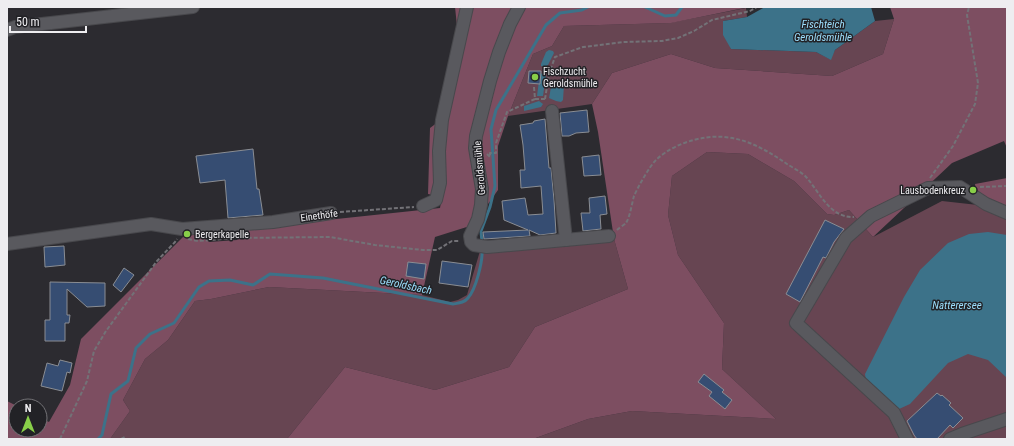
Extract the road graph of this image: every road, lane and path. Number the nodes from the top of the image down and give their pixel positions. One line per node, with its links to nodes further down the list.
1 (193, 7): 6 (street)
2 (467, 7): 15 (street)
3 (519, 7): 22 (street, Geroldsmühle)
4 (757, 7): 9 (path)
5 (969, 7): 14 (path)
6 (7, 30)
7 (534, 87): 8 (path)
8 (535, 99): 9 (path); 11 (path)
9 (545, 100): 10 (path)
10 (552, 111): 21 (street)
11 (490, 154)
12 (1007, 186): 13 (path)
13 (960, 187): 14 (street); 17 (street)
14 (928, 188): 18 (street)
15 (423, 206): 16 (path, Einethöfe)
16 (331, 213): 19 (street, Einethöfe)
17 (1007, 213)
18 (871, 216): 20 (path); 28 (street)
19 (182, 229): 22 (path); 23 (street, Einethöfe); 26 (path)
20 (610, 236): 21 (street)
21 (566, 240): 22 (street)
22 (473, 243)
23 (7, 244)
24 (1007, 419): 29 (street)
25 (125, 437): 27 (path)
26 (60, 439)
27 (121, 439)
28 (907, 439)
29 (950, 439)

